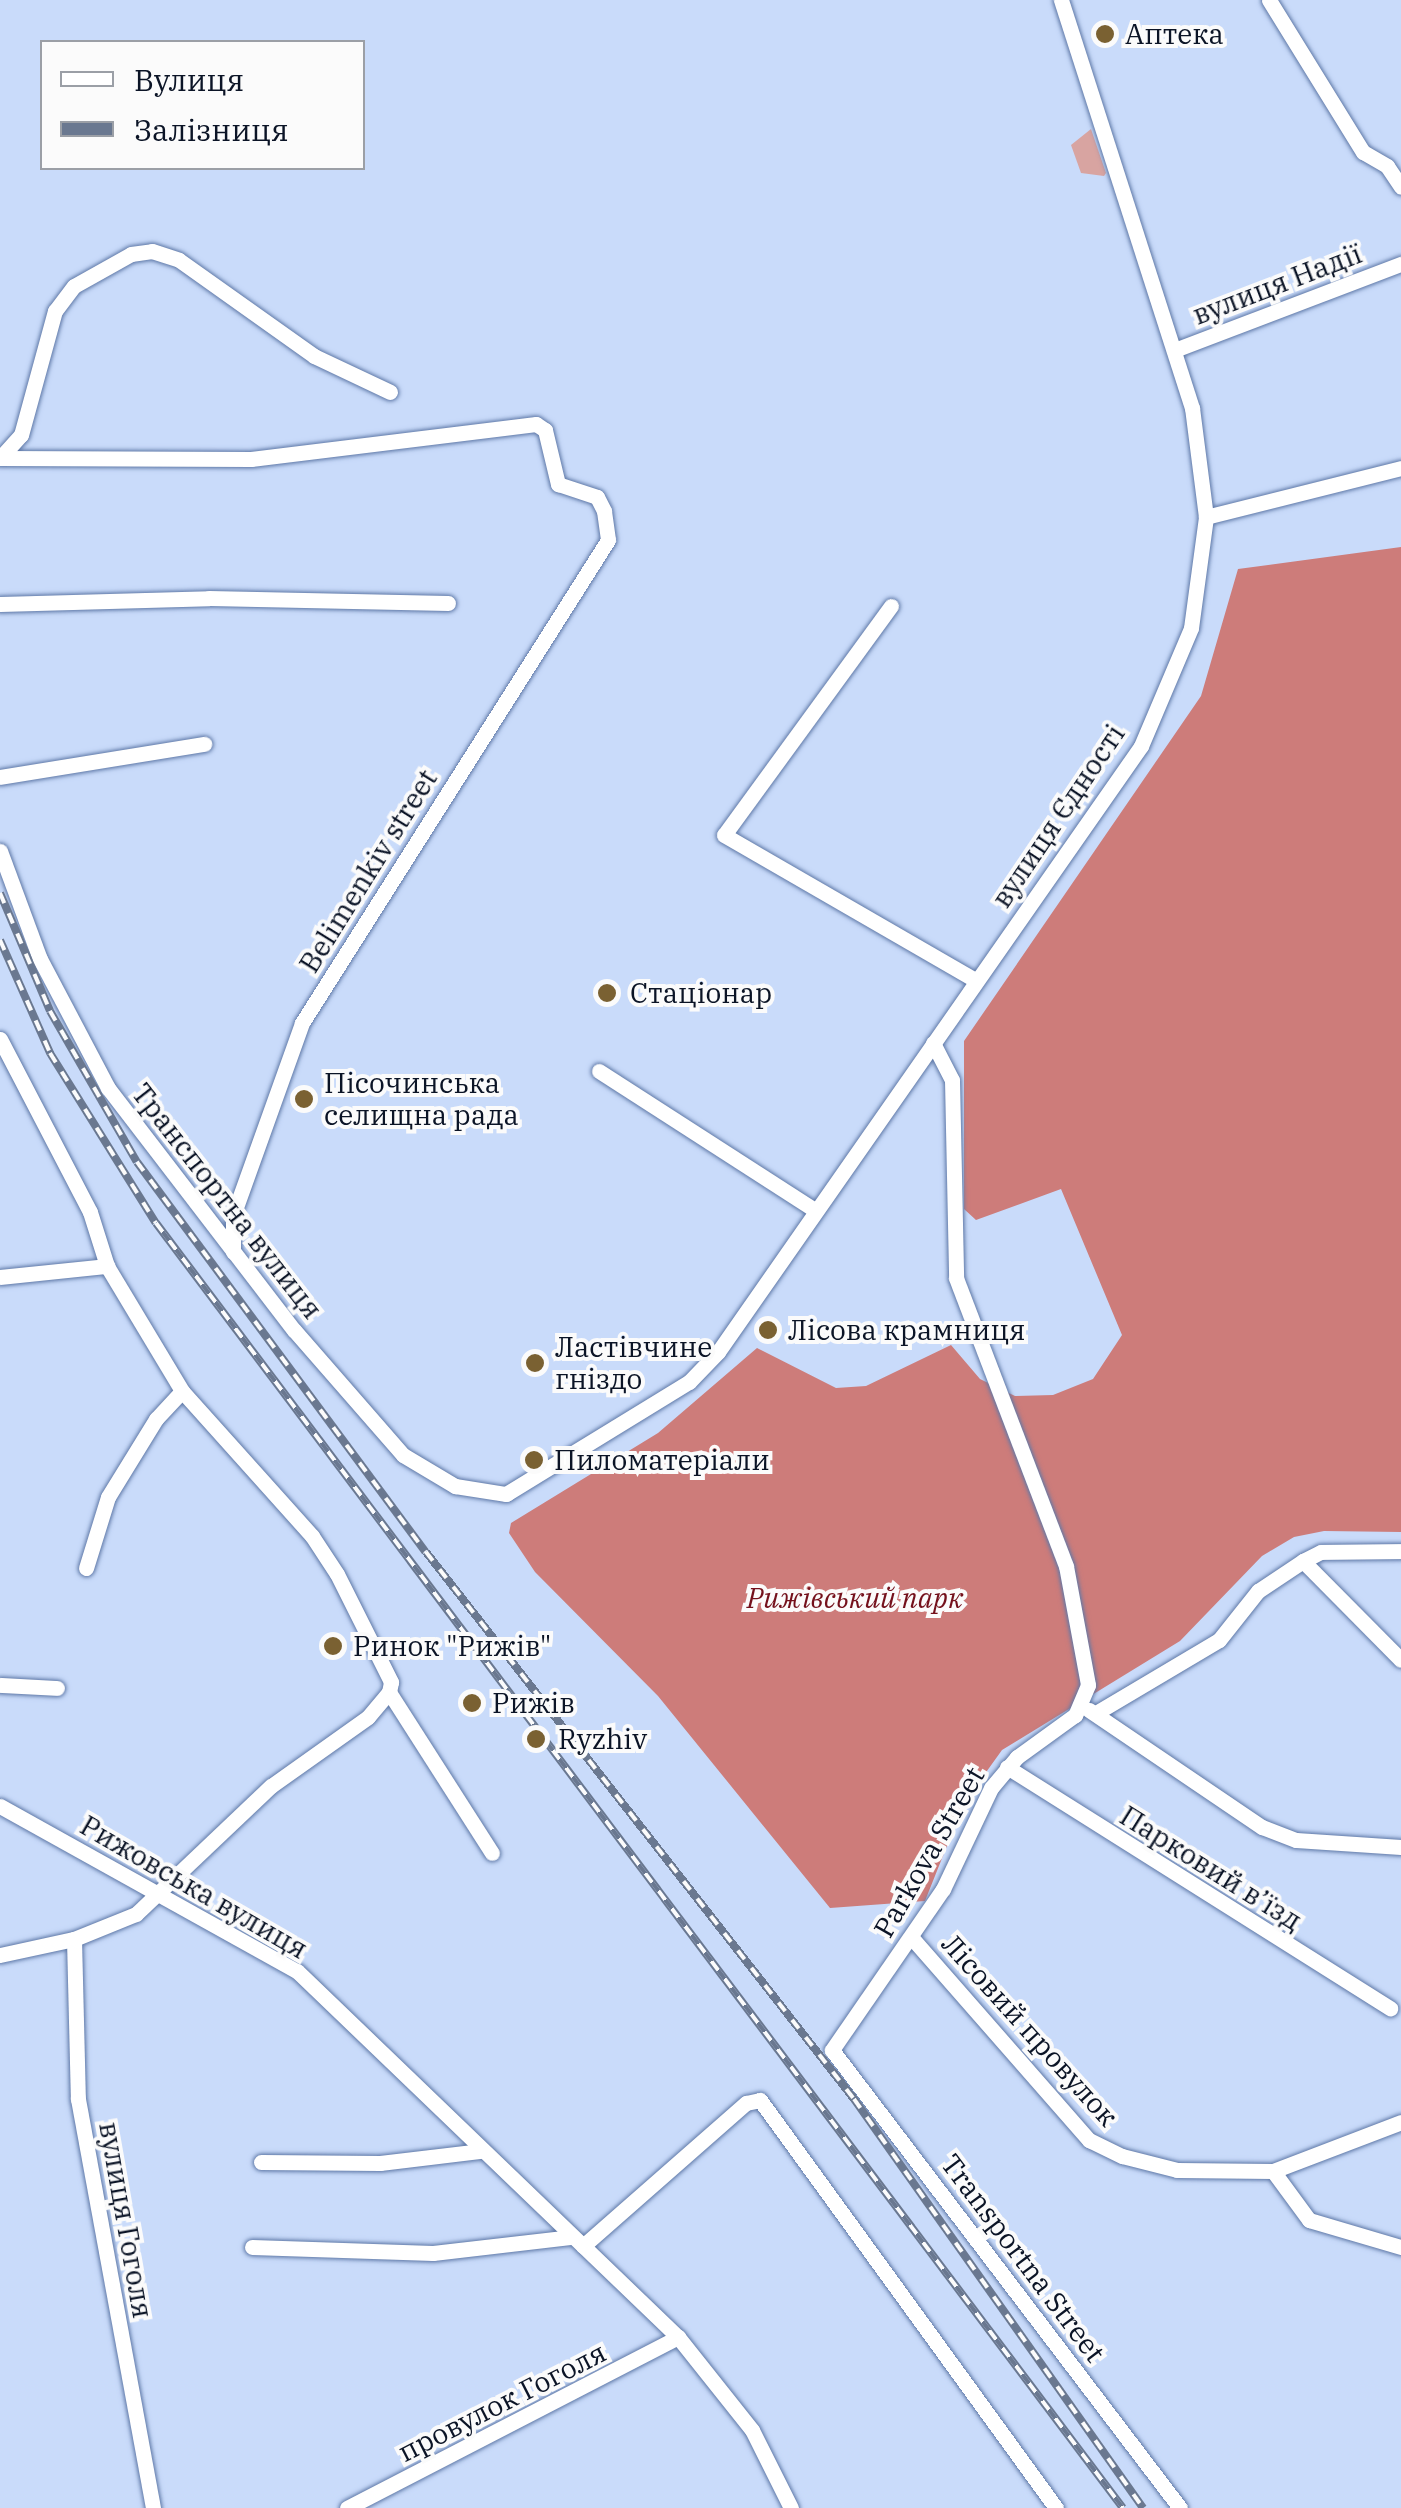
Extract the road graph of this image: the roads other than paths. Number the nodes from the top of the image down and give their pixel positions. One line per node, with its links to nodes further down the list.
1 (1269, 0): 3 (street)
2 (1065, 1): 5 (street, вулиця Єдності)
3 (1401, 186)
4 (1399, 270): 5 (street, вулиця Надії)
5 (1177, 349): 9 (street, вулиця Єдності)
6 (390, 392): 7 (street)
7 (0, 458): 21 (street, Belimenkiv street)
8 (1401, 468): 9 (street)
9 (1206, 517): 16 (street, вулиця Єдності)
10 (448, 603): 11 (street)
11 (0, 604)
12 (892, 606): 16 (street)
13 (204, 744): 14 (street)
14 (0, 777)
15 (0, 851): 21 (street, Транспортна вулиця)
16 (975, 980): 18 (street, вулиця Єдності)
17 (0, 1040): 22 (street)
18 (933, 1043): 20 (street, вулиця Єдності); 33 (street)
19 (599, 1071): 20 (street)
20 (815, 1210): 25 (street, вулиця Єдності)
21 (234, 1254): 25 (street, Транспортна вулиця)
22 (107, 1266): 23 (street); 24 (street)
23 (0, 1277)
24 (182, 1391): 28 (street); 32 (street)
25 (506, 1494)
26 (1401, 1551): 27 (street, Parkova Street)
27 (1303, 1561): 29 (street); 33 (street, Parkova Street)
28 (86, 1568)
29 (1401, 1660)
30 (0, 1685): 31 (street)
31 (57, 1688)
32 (389, 1692): 37 (street); 38 (street)
33 (1089, 1710): 34 (street, Parkova Street); 36 (street)
34 (1007, 1767): 39 (street, Parkova Street); 42 (street, Парковий в’їзд)
35 (0, 1806): 38 (street, Рижовська вулиця)
36 (1401, 1847)
37 (492, 1853)
38 (158, 1891): 40 (street); 45 (street, Рижовська вулиця)
39 (912, 1938): 43 (street, Parkova Street); 47 (street, Лісовий провулок)
40 (74, 1939): 41 (street); 52 (street, вулиця Гоголя)
41 (0, 1955)
42 (1390, 2008)
43 (835, 2038): 56 (street, Transportna Street)
44 (1401, 2122): 47 (street, Лісовий провулок)
45 (481, 2151): 46 (street); 48 (street, Рижовська вулиця)
46 (261, 2162)
47 (1273, 2172): 49 (street)
48 (578, 2241): 50 (street); 51 (street, Рижовська вулиця); 55 (street)
49 (1401, 2246)
50 (252, 2247)
51 (678, 2337): 53 (street, провулок Гоголя); 54 (street, Рижовська вулиця)
52 (153, 2508)
53 (347, 2508)
54 (790, 2508)
55 (1056, 2508)
56 (1180, 2508)

